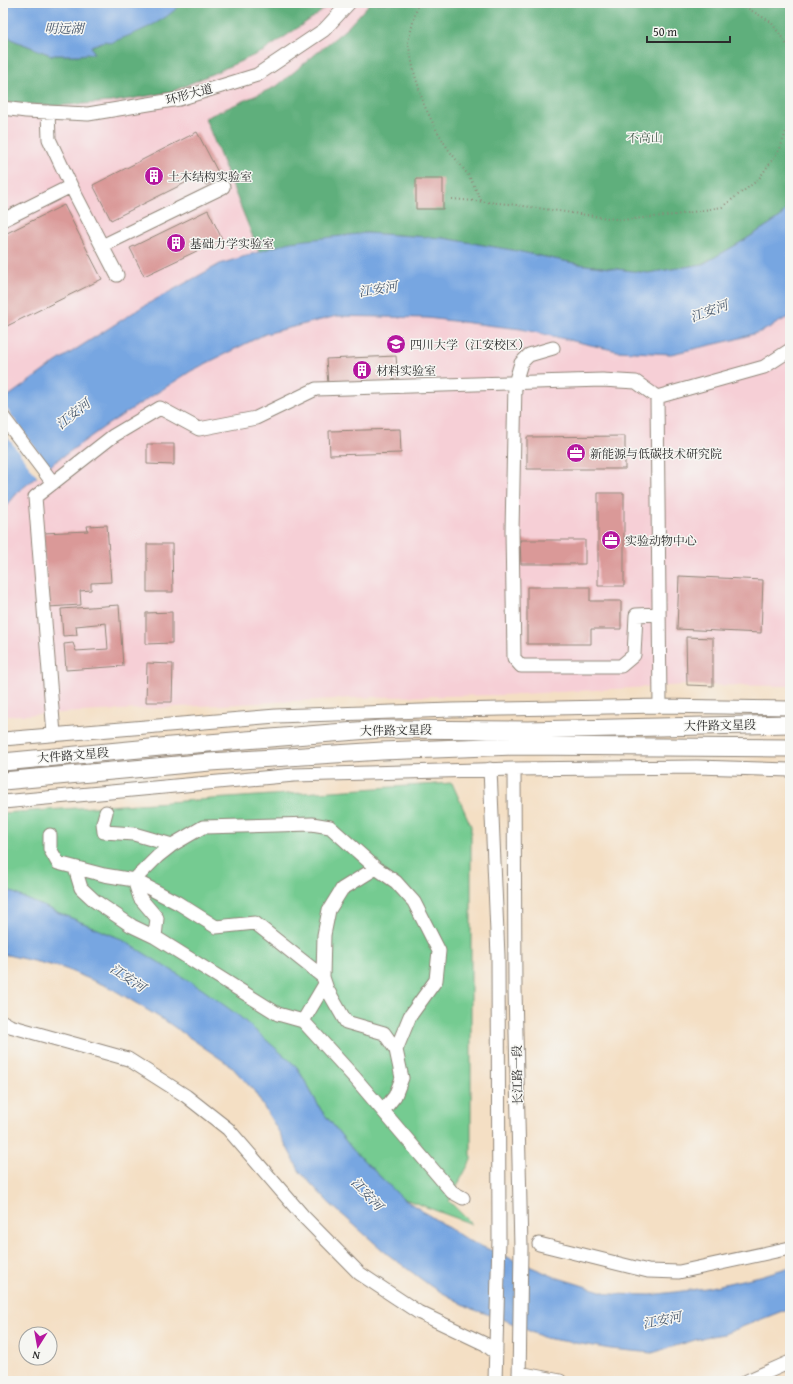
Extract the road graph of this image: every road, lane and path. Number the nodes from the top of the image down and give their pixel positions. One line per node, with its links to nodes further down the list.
1 (349, 3): 6 (street, 环形大道)
2 (418, 3): 11 (path)
3 (738, 3): 4 (path)
4 (790, 49)
5 (3, 108): 6 (street, 环形大道)
6 (48, 112): 8 (street)
7 (790, 120): 11 (path)
8 (71, 186): 12 (street); 13 (street)
9 (223, 187): 13 (street)
10 (452, 199): 11 (path)
11 (482, 202)
12 (3, 220)
13 (102, 246): 14 (street)
14 (117, 275)
15 (553, 348): 17 (street)
16 (790, 350): 18 (street)
17 (515, 383): 18 (street); 20 (street); 21 (street)
18 (657, 397): 21 (street)
19 (3, 417): 20 (street)
20 (53, 483): 25 (street)
21 (659, 614): 22 (street)
22 (660, 706): 23 (street); 25 (street)
23 (790, 708)
24 (790, 724): 28 (main road, 大件路文星段)
25 (54, 734): 26 (street)
26 (3, 740)
27 (790, 748): 32 (main road, 大件路文星段)
28 (3, 762)
29 (490, 769): 30 (street); 33 (street); 49 (street, 长江路一段)
30 (514, 769): 31 (street); 51 (street, 长江路一段)
31 (790, 770)
32 (3, 781)
33 (3, 802)
34 (106, 812): 36 (street)
35 (50, 835): 37 (street)
36 (172, 845): 38 (street); 39 (street)
37 (75, 868): 39 (street); 40 (street)
38 (376, 868): 41 (street); 44 (street)
39 (134, 880): 40 (street); 41 (street)
40 (155, 938): 42 (street)
41 (324, 980): 42 (street); 44 (street)
42 (303, 1021): 45 (street)
43 (3, 1022): 49 (street)
44 (396, 1050): 45 (street)
45 (383, 1111): 46 (street)
46 (463, 1198)
47 (539, 1244): 48 (street)
48 (790, 1248)
49 (496, 1353): 52 (street, 长江路一段)
50 (790, 1362): 54 (street)
51 (519, 1377): 53 (street)
52 (495, 1381)
53 (560, 1381)
54 (747, 1381)

